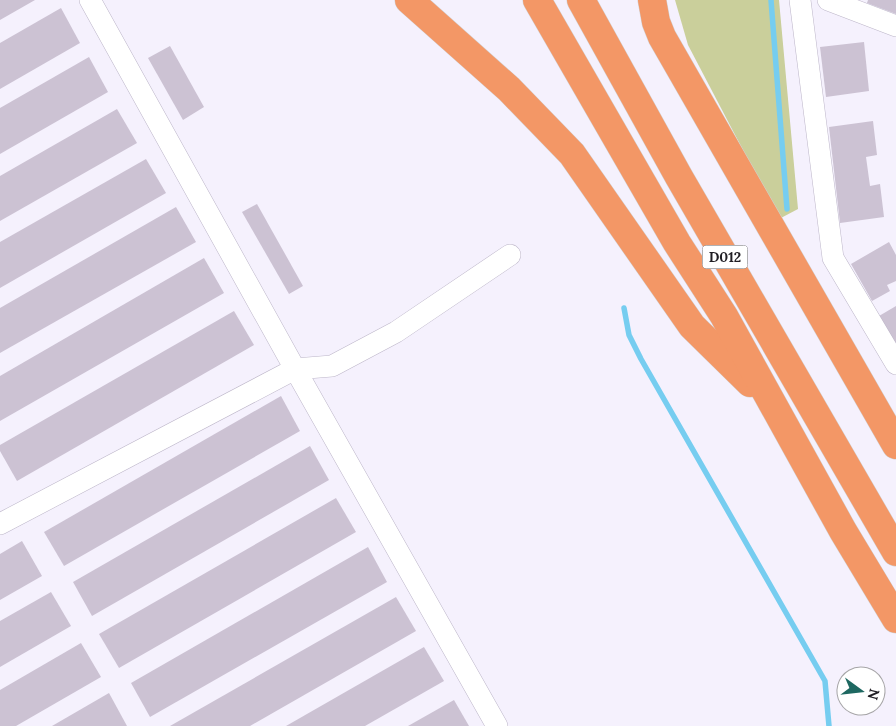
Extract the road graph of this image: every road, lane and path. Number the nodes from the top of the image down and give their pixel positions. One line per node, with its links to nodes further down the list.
1 (90, 0): 14 (street)
2 (409, 0): 11 (highway)
3 (537, 0): 10 (highway, D012)
4 (581, 0): 12 (highway, D012)
5 (652, 0): 16 (highway)
6 (800, 0): 13 (street)
7 (828, 0): 8 (street)
8 (896, 26)
9 (510, 255): 14 (street)
10 (720, 311): 11 (highway); 12 (highway); 15 (highway, D012)
11 (692, 326): 15 (highway)
12 (785, 363): 18 (highway, D012)
13 (896, 364)
14 (296, 369): 17 (street); 20 (street)
15 (770, 402): 19 (highway, D012)
16 (896, 445)
17 (0, 524)
18 (896, 552)
19 (896, 619)
20 (497, 726)

